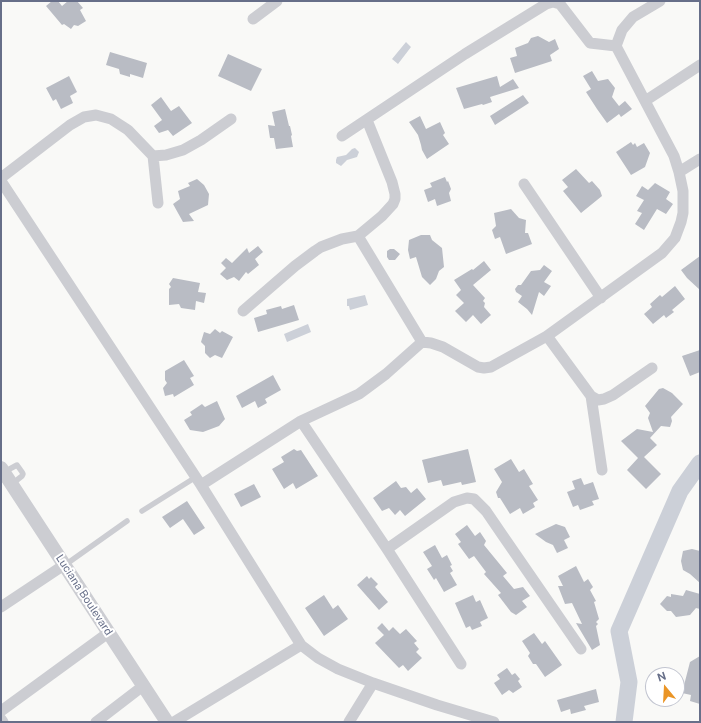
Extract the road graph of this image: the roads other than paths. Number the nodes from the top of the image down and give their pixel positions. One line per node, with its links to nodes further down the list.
1 (277, 1): 4 (street)
2 (660, 1): 5 (street)
3 (560, 2): 5 (street); 9 (street)
4 (253, 19)
5 (616, 46): 7 (street)
6 (700, 65): 7 (street)
7 (645, 101): 13 (street)
8 (231, 119): 11 (street)
9 (367, 120): 10 (street); 17 (street)
10 (342, 136)
11 (153, 156): 14 (street); 16 (street)
12 (700, 158): 13 (street)
13 (679, 172): 18 (street)
14 (1, 179): 27 (street)
15 (524, 184): 18 (street)
16 (158, 203)
17 (358, 236): 19 (street); 21 (street)
18 (601, 298): 20 (street)
19 (243, 311)
20 (547, 336): 21 (street); 23 (street)
21 (422, 342): 24 (street)
22 (652, 368): 23 (street)
23 (591, 396): 25 (street)
24 (301, 421): 27 (street); 30 (street)
25 (602, 470)
26 (5, 475): 31 (street, Luciana Boulevard)
27 (198, 481): 28 (lane); 34 (street)
28 (142, 512)
29 (127, 521): 31 (lane)
30 (387, 549): 35 (street); 36 (street)
31 (64, 565): 32 (street); 33 (street, Luciana Boulevard)
32 (1, 607)
33 (108, 632): 38 (street, Luciana Boulevard); 39 (street)
34 (301, 644): 37 (street); 44 (street)
35 (581, 649)
36 (461, 664)
37 (373, 683): 45 (street); 46 (street)
38 (144, 686): 42 (street); 43 (street, Luciana Boulevard)
39 (1, 711)
40 (1, 719): 41 (street)
41 (3, 722)
42 (96, 722)
43 (166, 722)
44 (174, 722)
45 (349, 722)
46 (494, 722)

